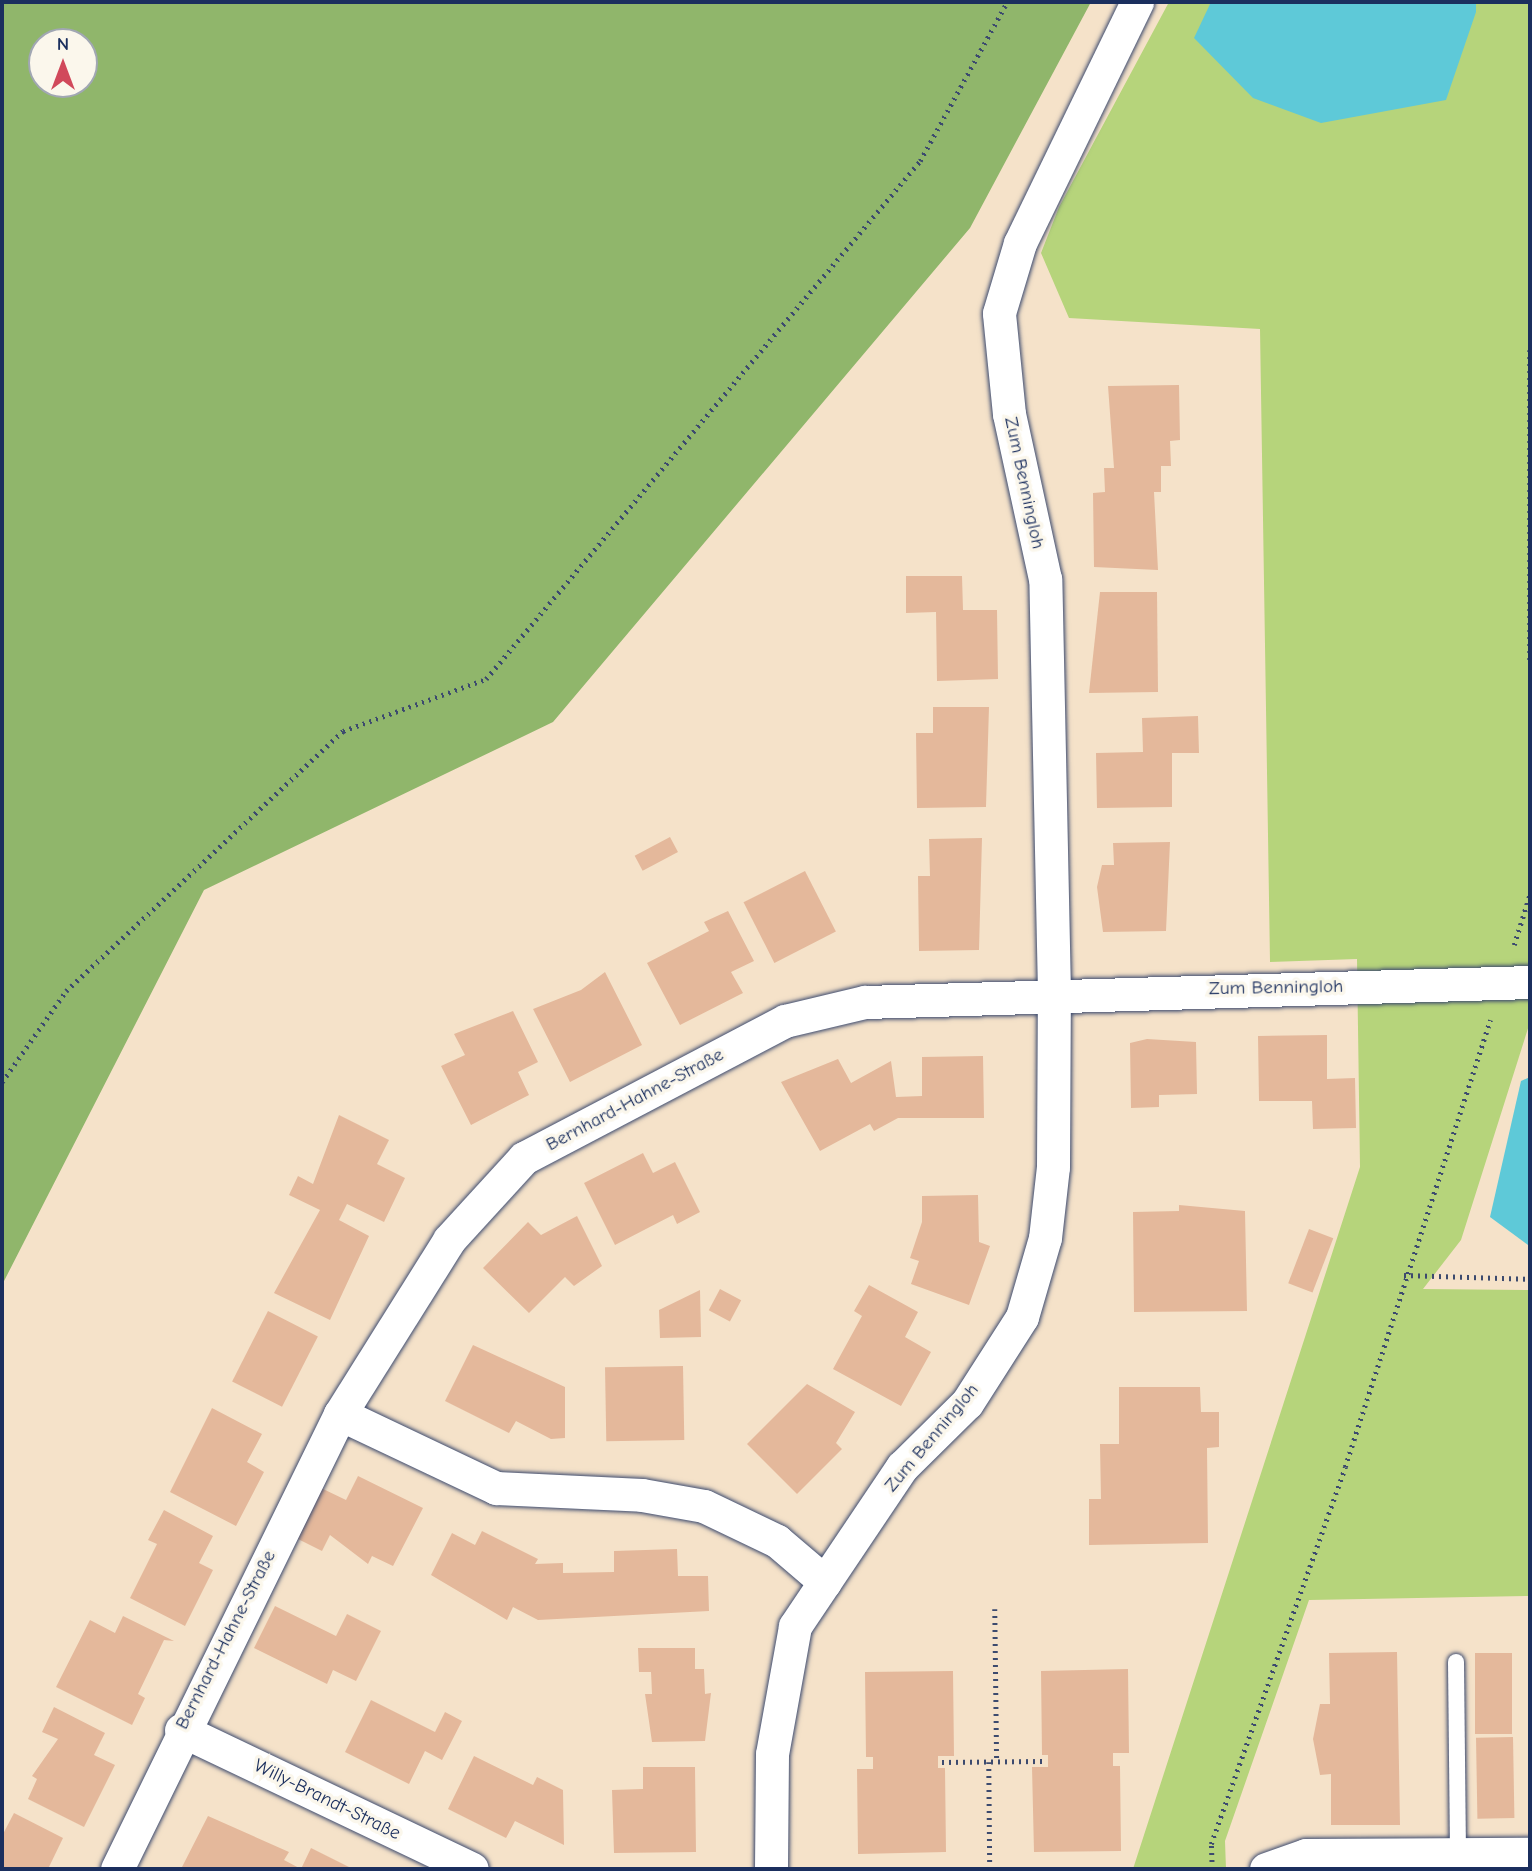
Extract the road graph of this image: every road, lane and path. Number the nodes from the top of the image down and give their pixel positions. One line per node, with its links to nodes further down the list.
1 (1007, 2): 9 (path)
2 (1137, 2): 8 (street, Zum Benningloh)
3 (1530, 350): 4 (path)
4 (1530, 600): 5 (path)
5 (1530, 660)
6 (1530, 894): 7 (path)
7 (1516, 983): 8 (street, Zum Benningloh); 10 (path)
8 (1054, 993): 12 (street, Bernhard-Hahne-Straße); 13 (street, Zum Benningloh)
9 (2, 1082)
10 (1404, 1275): 11 (path); 27 (path)
11 (1530, 1279)
12 (340, 1414): 13 (street); 16 (street, Bernhard-Hahne-Straße)
13 (825, 1582): 25 (street, Zum Benningloh)
14 (995, 1609): 20 (path)
15 (1456, 1662): 21 (lane)
16 (181, 1730): 23 (street, Bernhard-Hahne-Straße); 24 (street, Willy-Brandt-Straße)
17 (1044, 1761): 20 (path)
18 (942, 1762): 19 (path)
19 (989, 1762): 20 (path); 26 (path)
20 (998, 1762)
21 (1458, 1854): 22 (street); 28 (street)
22 (1530, 1854)
23 (117, 1869)
24 (472, 1869)
25 (771, 1869)
26 (990, 1869)
27 (1212, 1869)
28 (1266, 1869)

